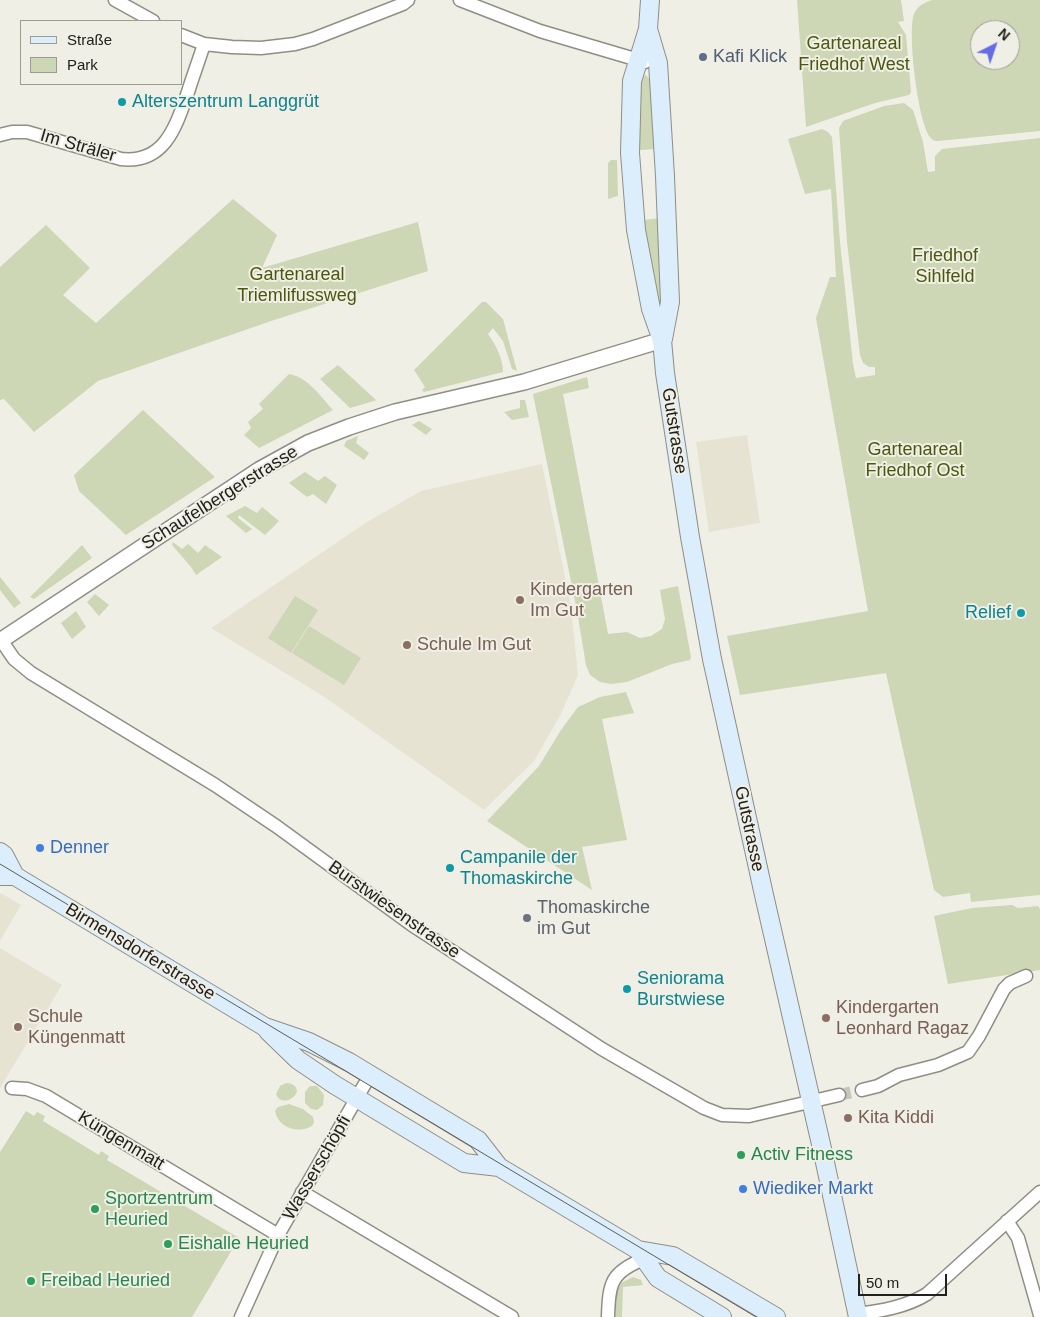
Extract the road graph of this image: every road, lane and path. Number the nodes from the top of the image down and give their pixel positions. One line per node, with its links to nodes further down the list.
1 (115, 0): 5 (street)
2 (408, 0): 8 (street)
3 (460, 0): 9 (street)
4 (650, 0): 6 (main road, Gutstrasse)
5 (151, 20)
6 (648, 30): 9 (main road, Gutstrasse); 10 (main road, Gutstrasse)
7 (182, 35): 8 (street)
8 (204, 44): 11 (street, Im Sträler)
9 (638, 61): 10 (street); 12 (main road, Gutstrasse)
10 (658, 63): 12 (main road, Gutstrasse)
11 (0, 135)
12 (662, 340): 13 (street, Schaufelbergerstrasse); 23 (main road, Gutstrasse)
13 (0, 641): 23 (street, Burstwiesenstrasse)
14 (0, 852): 15 (main road, Birmensdorferstrasse)
15 (7, 876): 17 (main road, Birmensdorferstrasse)
16 (1026, 976): 20 (street)
17 (265, 1027): 18 (main road, Birmensdorferstrasse); 22 (main road, Birmensdorferstrasse)
18 (370, 1075): 22 (street, Wasserschöpfi); 24 (main road, Birmensdorferstrasse)
19 (12, 1088): 28 (street, Küngenmatt)
20 (862, 1090)
21 (838, 1095): 23 (street, Burstwiesenstrasse)
22 (357, 1098): 24 (main road, Birmensdorferstrasse); 25 (street, Wasserschöpfi)
23 (812, 1102): 31 (main road, Gutstrasse)
24 (499, 1167): 29 (main road, Birmensdorferstrasse)
25 (302, 1192): 28 (street, Wasserschöpfi); 33 (street)
26 (1040, 1192): 27 (street)
27 (1007, 1221): 30 (street); 31 (street)
28 (278, 1235): 32 (street, Wasserschöpfi)
29 (641, 1255): 34 (street); 35 (main road, Birmensdorferstrasse); 36 (main road, Birmensdorferstrasse)
30 (1040, 1315)
31 (856, 1316)
32 (241, 1317)
33 (512, 1317)
34 (608, 1317)
35 (722, 1317)
36 (776, 1317)

